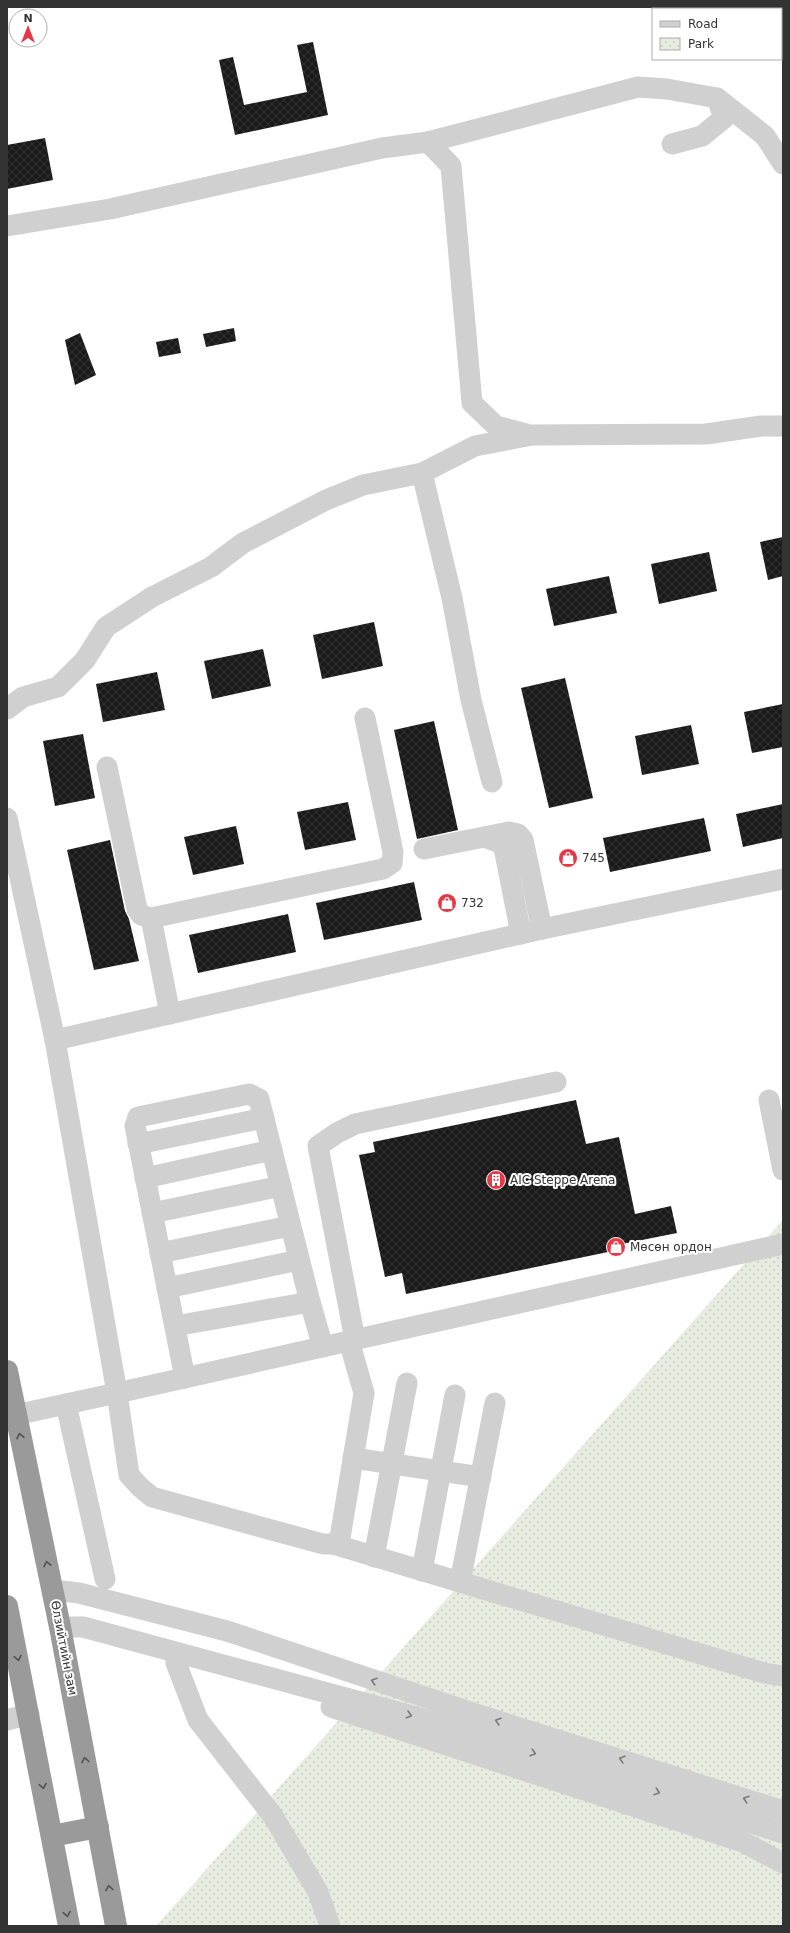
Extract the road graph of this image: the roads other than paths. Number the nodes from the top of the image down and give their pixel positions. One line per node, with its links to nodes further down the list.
1 (717, 98): 2 (street); 3 (street); 4 (street)
2 (428, 142): 5 (street); 7 (street)
3 (672, 144)
4 (783, 164)
5 (7, 226)
6 (783, 426): 7 (street)
7 (532, 435): 8 (street)
8 (422, 473): 9 (street); 12 (street)
9 (7, 709)
10 (365, 718): 17 (street)
11 (107, 767): 17 (street)
12 (492, 782)
13 (7, 818): 21 (street)
14 (484, 837): 15 (street); 18 (street); 19 (street)
15 (424, 849)
16 (783, 879): 18 (street)
17 (151, 918): 20 (street)
18 (542, 929): 19 (street)
19 (521, 934): 20 (street)
20 (170, 1014): 21 (street)
21 (55, 1040): 41 (street)
22 (556, 1082): 36 (street)
23 (769, 1100): 25 (street)
24 (272, 1150): 26 (street); 26 (street); 27 (street)
25 (783, 1170)
26 (145, 1178): 28 (street)
27 (281, 1186): 28 (street); 29 (street)
28 (152, 1213): 31 (street)
29 (290, 1226): 31 (street); 32 (street)
30 (783, 1244): 36 (street)
31 (160, 1253): 33 (street)
32 (299, 1260): 33 (street); 34 (street)
33 (167, 1288): 35 (street)
34 (310, 1302): 35 (street); 37 (street)
35 (175, 1326): 39 (street)
36 (352, 1340): 37 (street); 46 (street)
37 (323, 1347): 39 (street)
38 (7, 1371): 45 (highway, Өлзийтийн зам)
39 (185, 1378): 41 (street)
40 (407, 1383): 47 (street)
41 (117, 1393): 44 (street); 50 (street)
42 (456, 1395): 48 (street)
43 (495, 1403): 49 (street)
44 (66, 1404): 45 (street); 53 (street)
45 (15, 1415): 55 (highway, Өлзийтийн зам, one-way to 45)
46 (353, 1458): 47 (street); 50 (street)
47 (392, 1464): 48 (street); 51 (street)
48 (441, 1471): 49 (street); 52 (street)
49 (481, 1476): 54 (street)
50 (333, 1544): 51 (street)
51 (374, 1557): 52 (street)
52 (422, 1571): 54 (street)
53 (105, 1579)
54 (460, 1582): 60 (street)
55 (53, 1590): 57 (highway, Өлзийтийн зам); 63 (street, one-way to 55)
56 (7, 1606): 61 (highway, one-way to 61)
57 (60, 1626): 64 (highway, Өлзийтийн зам, one-way to 57); 65 (street, one-way to 65)
58 (85, 1636): 59 (street)
59 (176, 1663): 67 (street); 70 (street)
60 (783, 1676)
61 (29, 1714): 62 (street); 66 (highway, one-way to 66)
62 (7, 1720)
63 (783, 1811)
64 (98, 1828): 66 (highway); 69 (highway, Өлзийтийн зам, one-way to 64)
65 (783, 1833)
66 (52, 1836): 68 (highway, one-way to 68)
67 (783, 1863)
68 (69, 1926)
69 (116, 1926)
70 (330, 1926)

